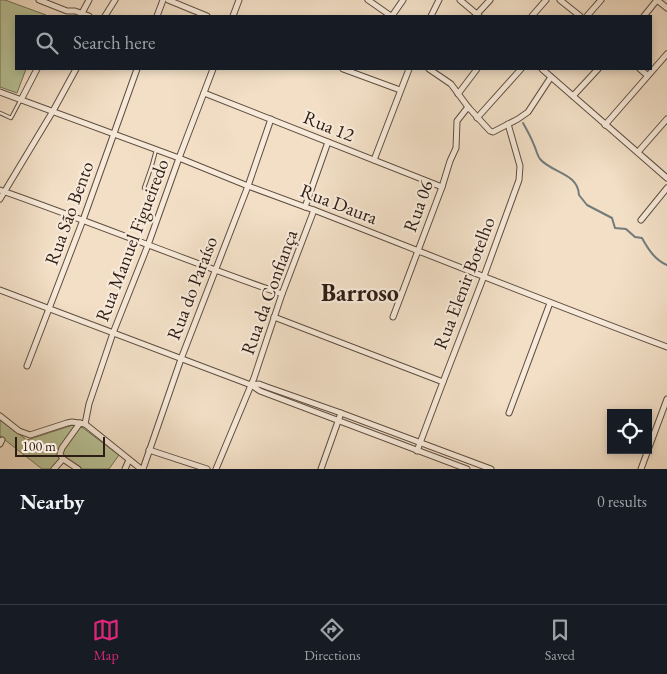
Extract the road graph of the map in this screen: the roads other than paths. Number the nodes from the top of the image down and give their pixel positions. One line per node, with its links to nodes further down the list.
1 (39, 0): 18 (street)
2 (89, 0): 17 (street)
3 (115, 0): 20 (street)
4 (163, 0): 21 (street)
5 (168, 0): 22 (street)
6 (239, 0): 23 (street)
7 (368, 0): 24 (street)
8 (403, 0): 25 (street)
9 (439, 0): 26 (street)
10 (460, 0): 27 (street)
11 (490, 0): 27 (street)
12 (546, 0): 28 (street)
13 (560, 0): 29 (street)
14 (601, 0): 30 (street)
15 (657, 0): 16 (street); 31 (street)
16 (667, 8)
17 (82, 13): 18 (street); 19 (street)
18 (66, 14)
19 (87, 15)
20 (106, 15)
21 (157, 15)
22 (206, 15)
23 (233, 15)
24 (390, 15)
25 (392, 15)
26 (432, 15)
27 (478, 15)
28 (533, 15)
29 (579, 15)
30 (588, 15)
31 (645, 15)
32 (667, 54): 46 (street)
33 (36, 70): 52 (street)
34 (75, 70): 54 (street)
35 (137, 70): 61 (street, Rua São Bento)
36 (213, 70): 49 (street, Rua Manuel Figueiredo)
37 (346, 70): 47 (street)
38 (409, 70): 47 (street)
39 (476, 70): 50 (street)
40 (520, 70): 56 (street)
41 (543, 70): 45 (street)
42 (597, 70): 51 (street)
43 (641, 70): 46 (street)
44 (436, 71): 50 (street)
45 (550, 76): 51 (street); 59 (street)
46 (647, 76): 60 (street)
47 (400, 90): 66 (street)
48 (0, 92): 52 (street, Rua Daura)
49 (204, 92): 58 (street, Rua 12); 65 (street, Rua Manuel Figueiredo)
50 (458, 94): 53 (street)
51 (573, 96): 60 (street)
52 (21, 100): 54 (street, Rua Daura); 55 (lane)
53 (468, 107): 56 (street); 69 (street, Rua 06)
54 (53, 112): 61 (street, Rua Daura); 72 (street)
55 (0, 113)
56 (477, 118): 59 (street)
57 (667, 118): 64 (street)
58 (271, 119): 62 (street, Rua 12); 68 (street, Rua do Paraíso)
59 (508, 124): 81 (street, Rua Elenir Botelho)
60 (605, 125): 64 (street)
61 (113, 134): 63 (street, Rua Daura); 76 (street, Rua São Bento)
62 (328, 142): 66 (street, Rua 12); 74 (street)
63 (156, 150): 65 (street, Rua Daura); 70 (lane)
64 (638, 152): 67 (street)
65 (179, 158): 68 (street, Rua Daura); 78 (street, Rua Manuel Figueiredo)
66 (374, 160): 69 (street, Rua 12)
67 (667, 178)
68 (248, 186): 74 (street, Rua Daura); 80 (street, Rua do Paraíso)
69 (442, 187): 79 (street, Rua 06)
70 (144, 188)
71 (667, 188): 77 (street)
72 (2, 191): 73 (street); 76 (street)
73 (0, 199)
74 (305, 207): 75 (street, Rua Daura)
75 (314, 210): 79 (street, Rua Daura); 83 (street, Rua da Confiança)
76 (83, 220): 78 (street); 85 (street, Rua São Bento)
77 (641, 220)
78 (148, 245): 80 (street); 88 (street, Rua Manuel Figueiredo)
79 (418, 251): 81 (street, Rua Daura); 87 (street, Rua 06)
80 (215, 271): 83 (street); 90 (street, Rua do Paraíso)
81 (484, 276): 84 (street, Rua Daura); 92 (street, Rua Elenir Botelho)
82 (0, 290): 85 (street)
83 (282, 294): 86 (street, Rua da Confiança)
84 (550, 303): 89 (street, Rua Daura); 96 (street)
85 (50, 308): 88 (street); 91 (street, Rua São Bento)
86 (274, 317): 92 (street); 93 (street, Rua da Confiança)
87 (393, 317)
88 (113, 333): 90 (street); 99 (street, Rua Manuel Figueiredo)
89 (667, 347)
90 (181, 358): 93 (street); 102 (street, Rua do Paraíso)
91 (27, 366)
92 (443, 382): 101 (street, Rua Elenir Botelho)
93 (251, 385): 95 (street); 98 (street); 112 (street, Rua da Confiança)
94 (667, 400): 100 (street)
95 (341, 412): 98 (street); 101 (street)
96 (509, 413)
97 (0, 416): 99 (street)
98 (338, 421): 103 (street); 113 (street)
99 (82, 424): 105 (street); 106 (street)
100 (652, 439)
101 (420, 443): 103 (street, Rua Elenir Botelho); 115 (street)
102 (149, 450): 110 (street, Rua do Paraíso); 111 (street)
103 (417, 451): 114 (street)
104 (647, 454): 116 (street)
105 (63, 459): 107 (street); 108 (street)
106 (129, 460): 109 (street); 110 (street)
107 (54, 469)
108 (78, 469)
109 (125, 469)
110 (142, 469)
111 (207, 469)
112 (216, 469)
113 (321, 469)
114 (467, 469)
115 (491, 469)
116 (641, 469)

